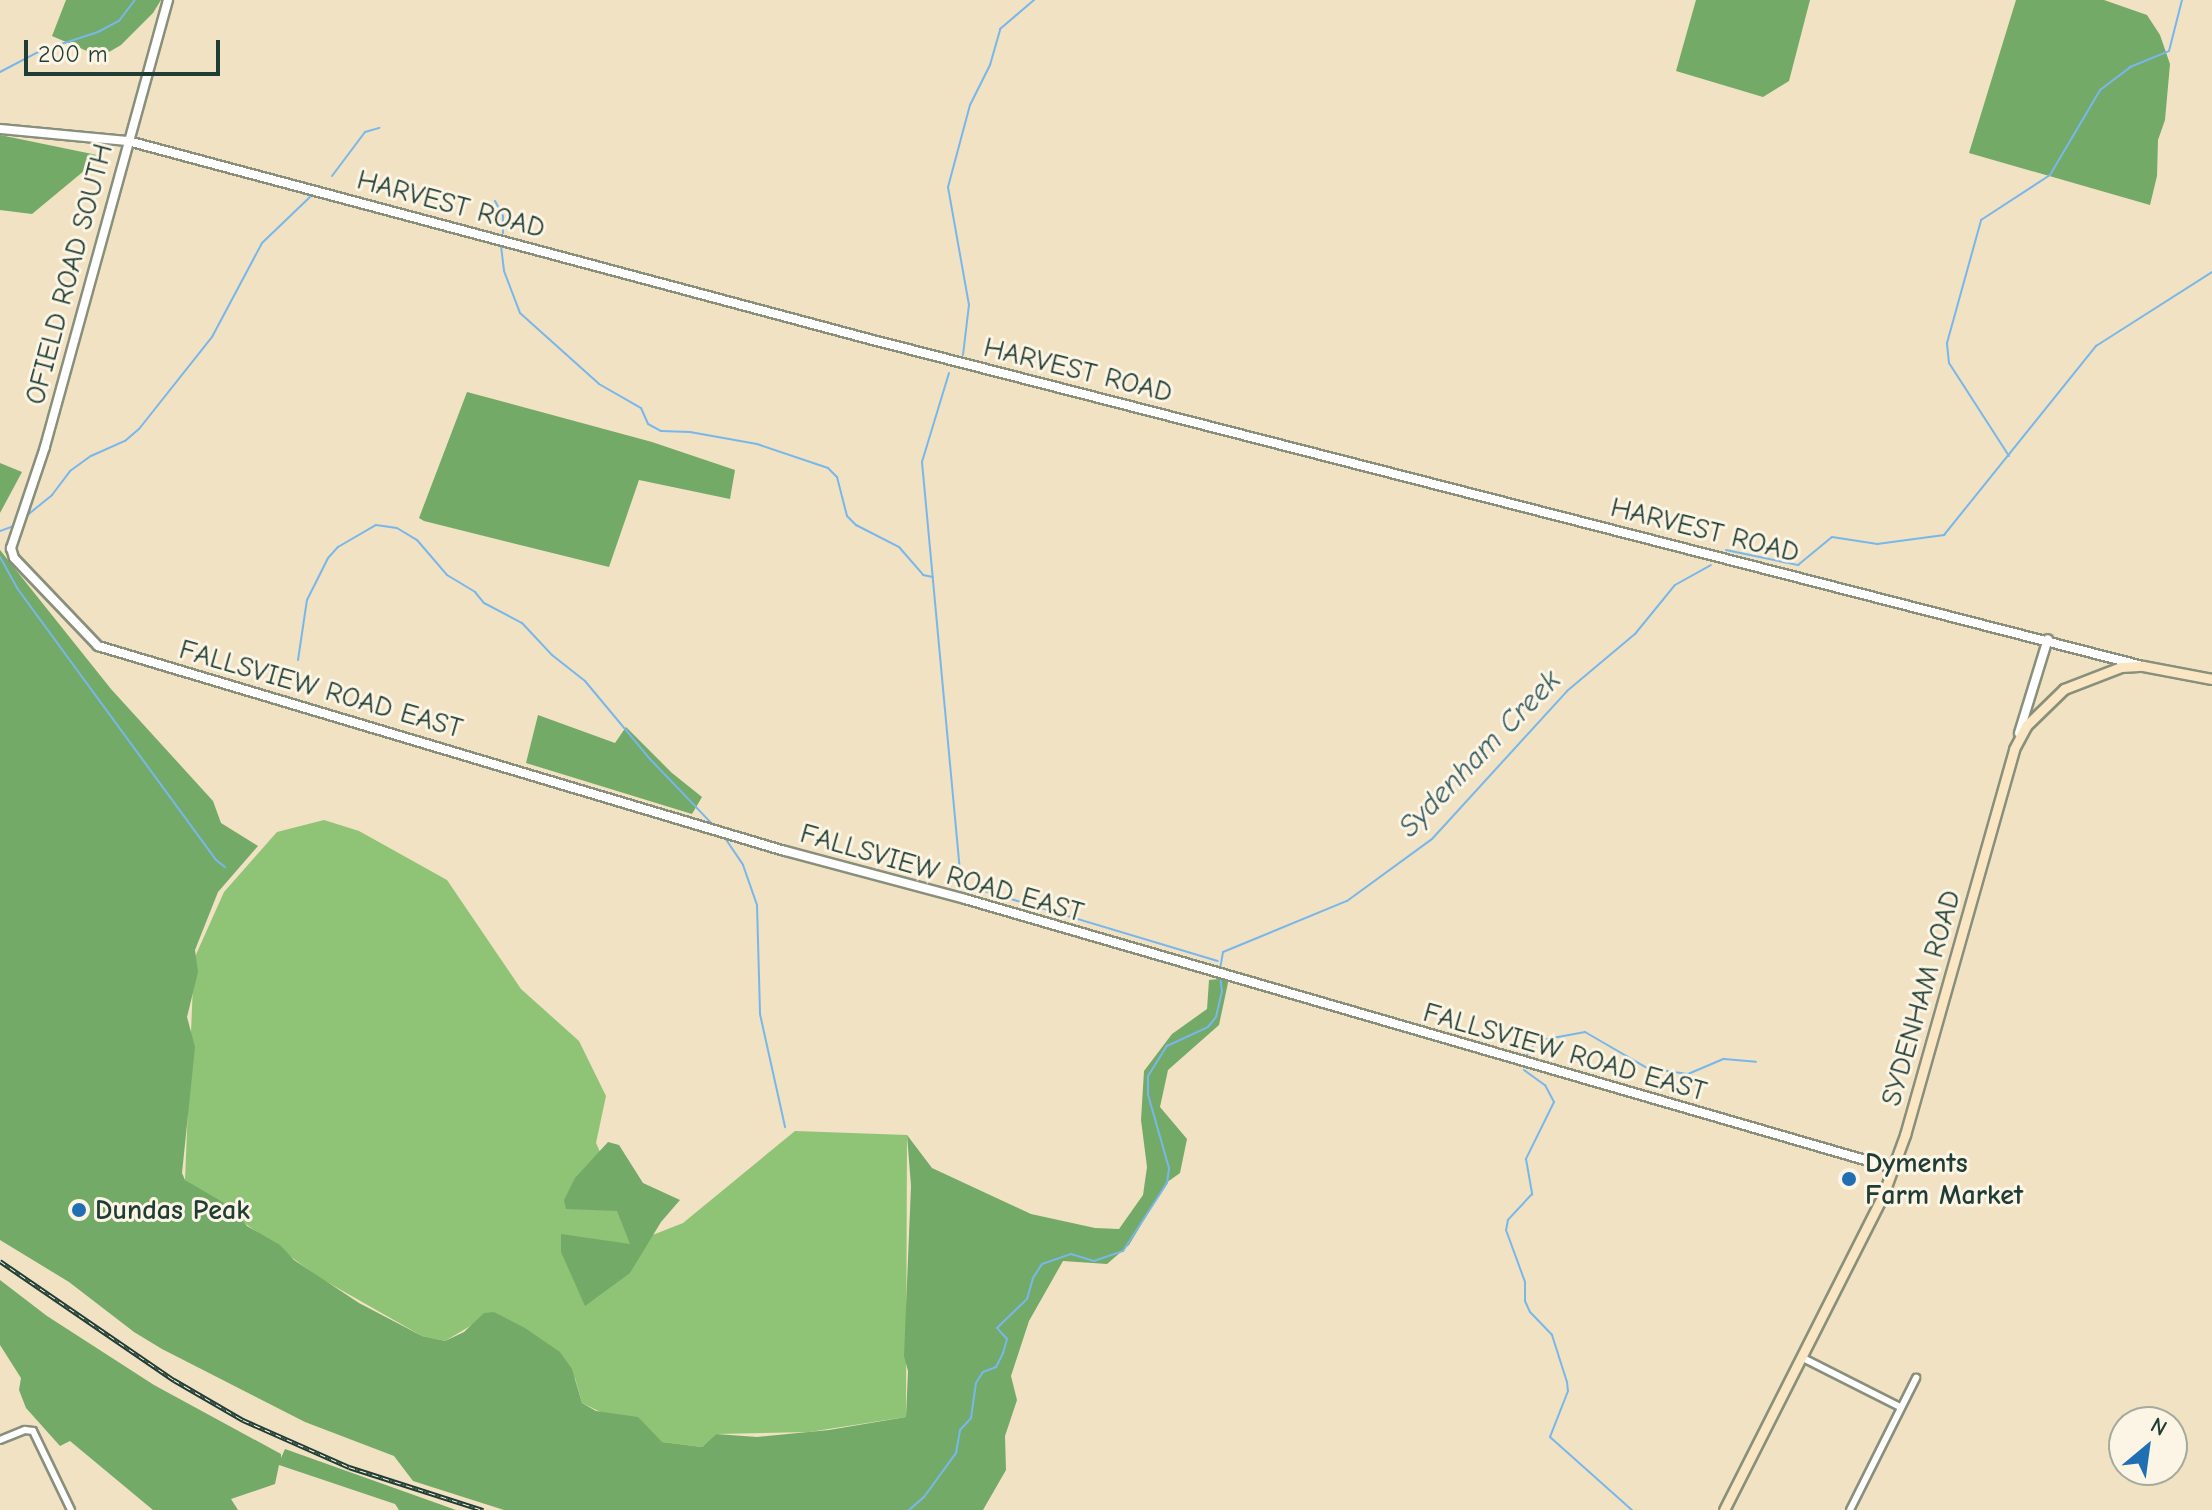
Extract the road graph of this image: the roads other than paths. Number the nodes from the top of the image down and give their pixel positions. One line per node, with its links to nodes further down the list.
1 (168, 0): 3 (street, OFIELD ROAD SOUTH)
2 (0, 129): 3 (street, HARVEST ROAD)
3 (128, 141): 4 (street, OFIELD ROAD SOUTH); 5 (street, HARVEST ROAD)
4 (14, 558): 9 (street, FALLSVIEW ROAD EAST)
5 (2048, 639): 6 (street, HARVEST ROAD); 8 (street, SYDENHAM ROAD)
6 (2143, 666): 7 (main road, SYDENHAM ROAD); 8 (main road, SYDENHAM ROAD)
7 (2212, 679)
8 (2014, 749): 9 (main road, SYDENHAM ROAD)
9 (1893, 1168): 10 (main road, SYDENHAM ROAD)
10 (1803, 1358): 12 (street); 15 (main road, SYDENHAM ROAD)
11 (1916, 1378): 12 (street)
12 (1900, 1407): 16 (street)
13 (0, 1440): 14 (street)
14 (71, 1510)
15 (1724, 1510)
16 (1850, 1510)

